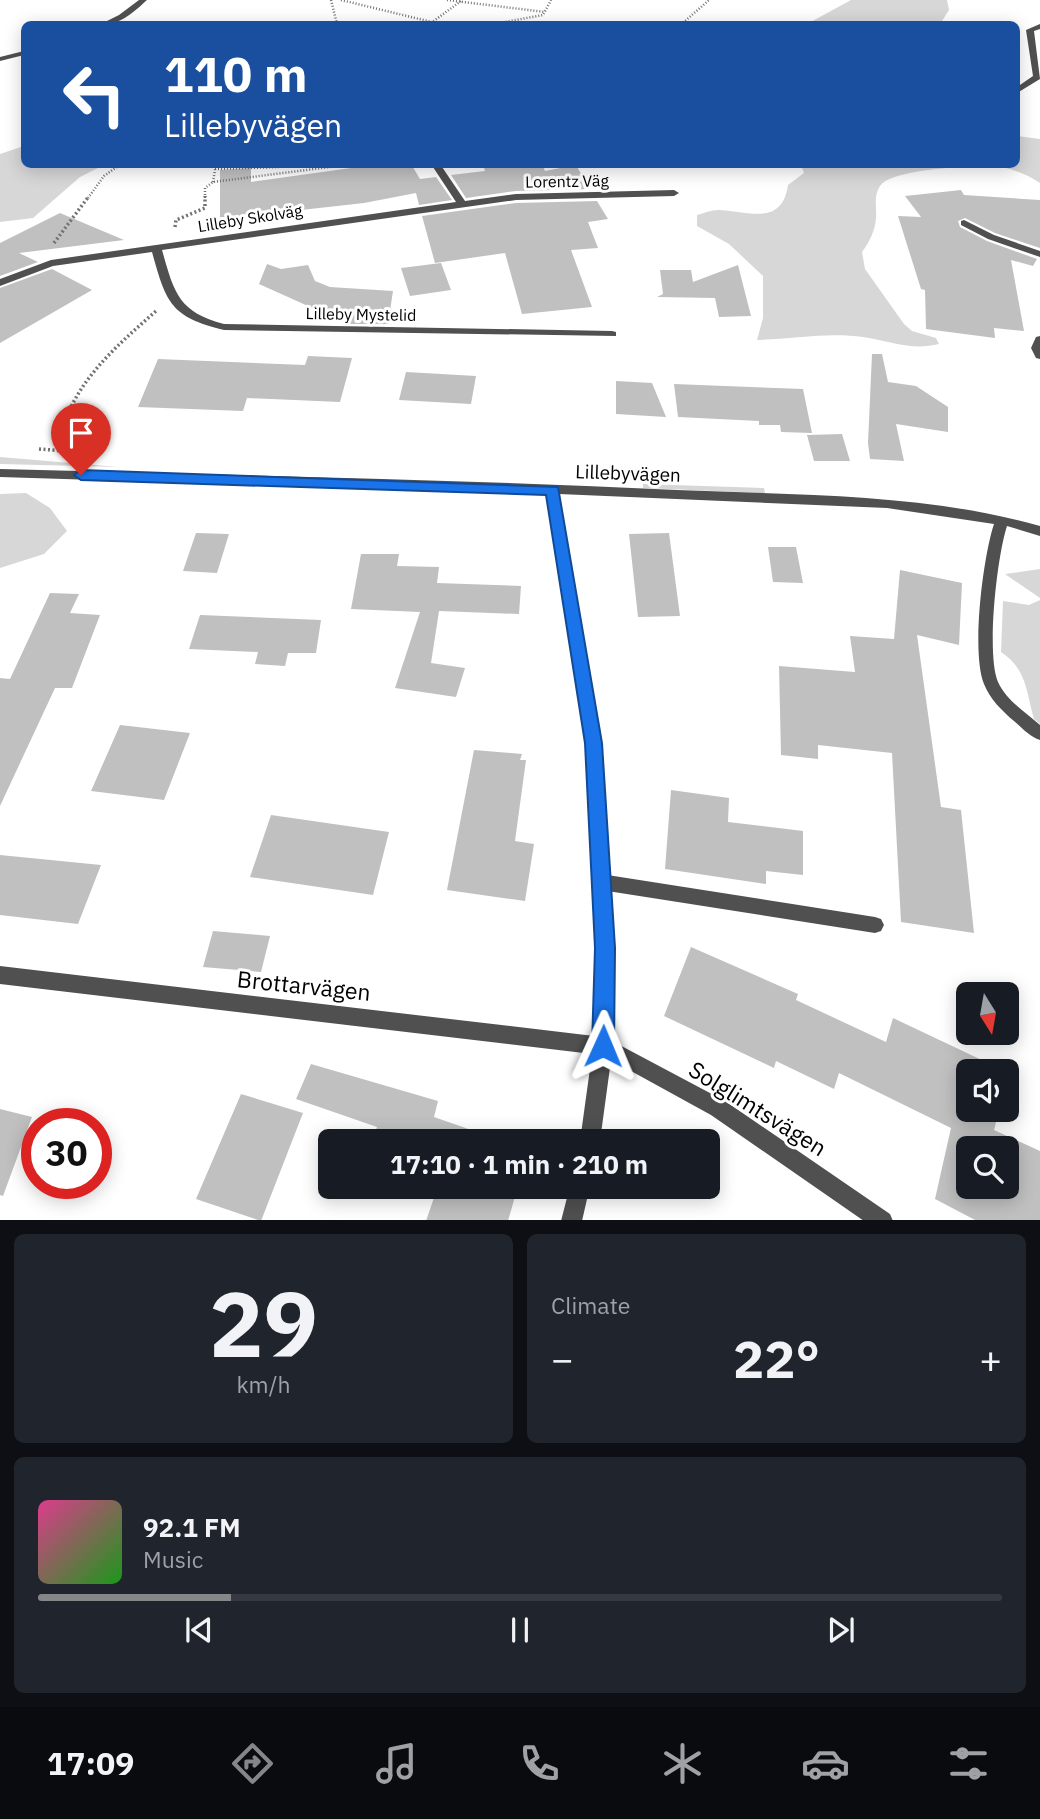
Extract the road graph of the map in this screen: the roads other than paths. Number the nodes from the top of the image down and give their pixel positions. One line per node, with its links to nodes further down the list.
1 (143, 0): 2 (street)
2 (112, 21)
3 (1040, 26): 6 (street)
4 (21, 54): 5 (street)
5 (0, 59)
6 (1038, 78): 7 (street)
7 (1020, 88)
8 (438, 168): 10 (street)
9 (674, 193): 10 (street, Lorentz Väg)
10 (461, 204): 12 (street, Lilleby Skolväg)
11 (964, 223): 13 (street)
12 (156, 248): 14 (street, Lilleby Skolväg); 15 (street, Lilleby Mystelid)
13 (1040, 254)
14 (0, 283)
15 (612, 334)
16 (1040, 339): 17 (street)
17 (1040, 356)
18 (0, 473): 19 (street, Lillebyvägen)
19 (552, 490): 20 (street, Lillebyvägen); 23 (street)
20 (1002, 520): 21 (street, Lillebyvägen); 22 (street)
21 (1040, 531)
22 (1040, 734)
23 (601, 883): 24 (street); 26 (street)
24 (875, 925)
25 (0, 975): 26 (street, Brottarvägen)
26 (603, 1046): 27 (street); 30 (street, Solglimtsvägen)
27 (592, 1129)
28 (577, 1199): 29 (street)
29 (571, 1220)
30 (883, 1220)

